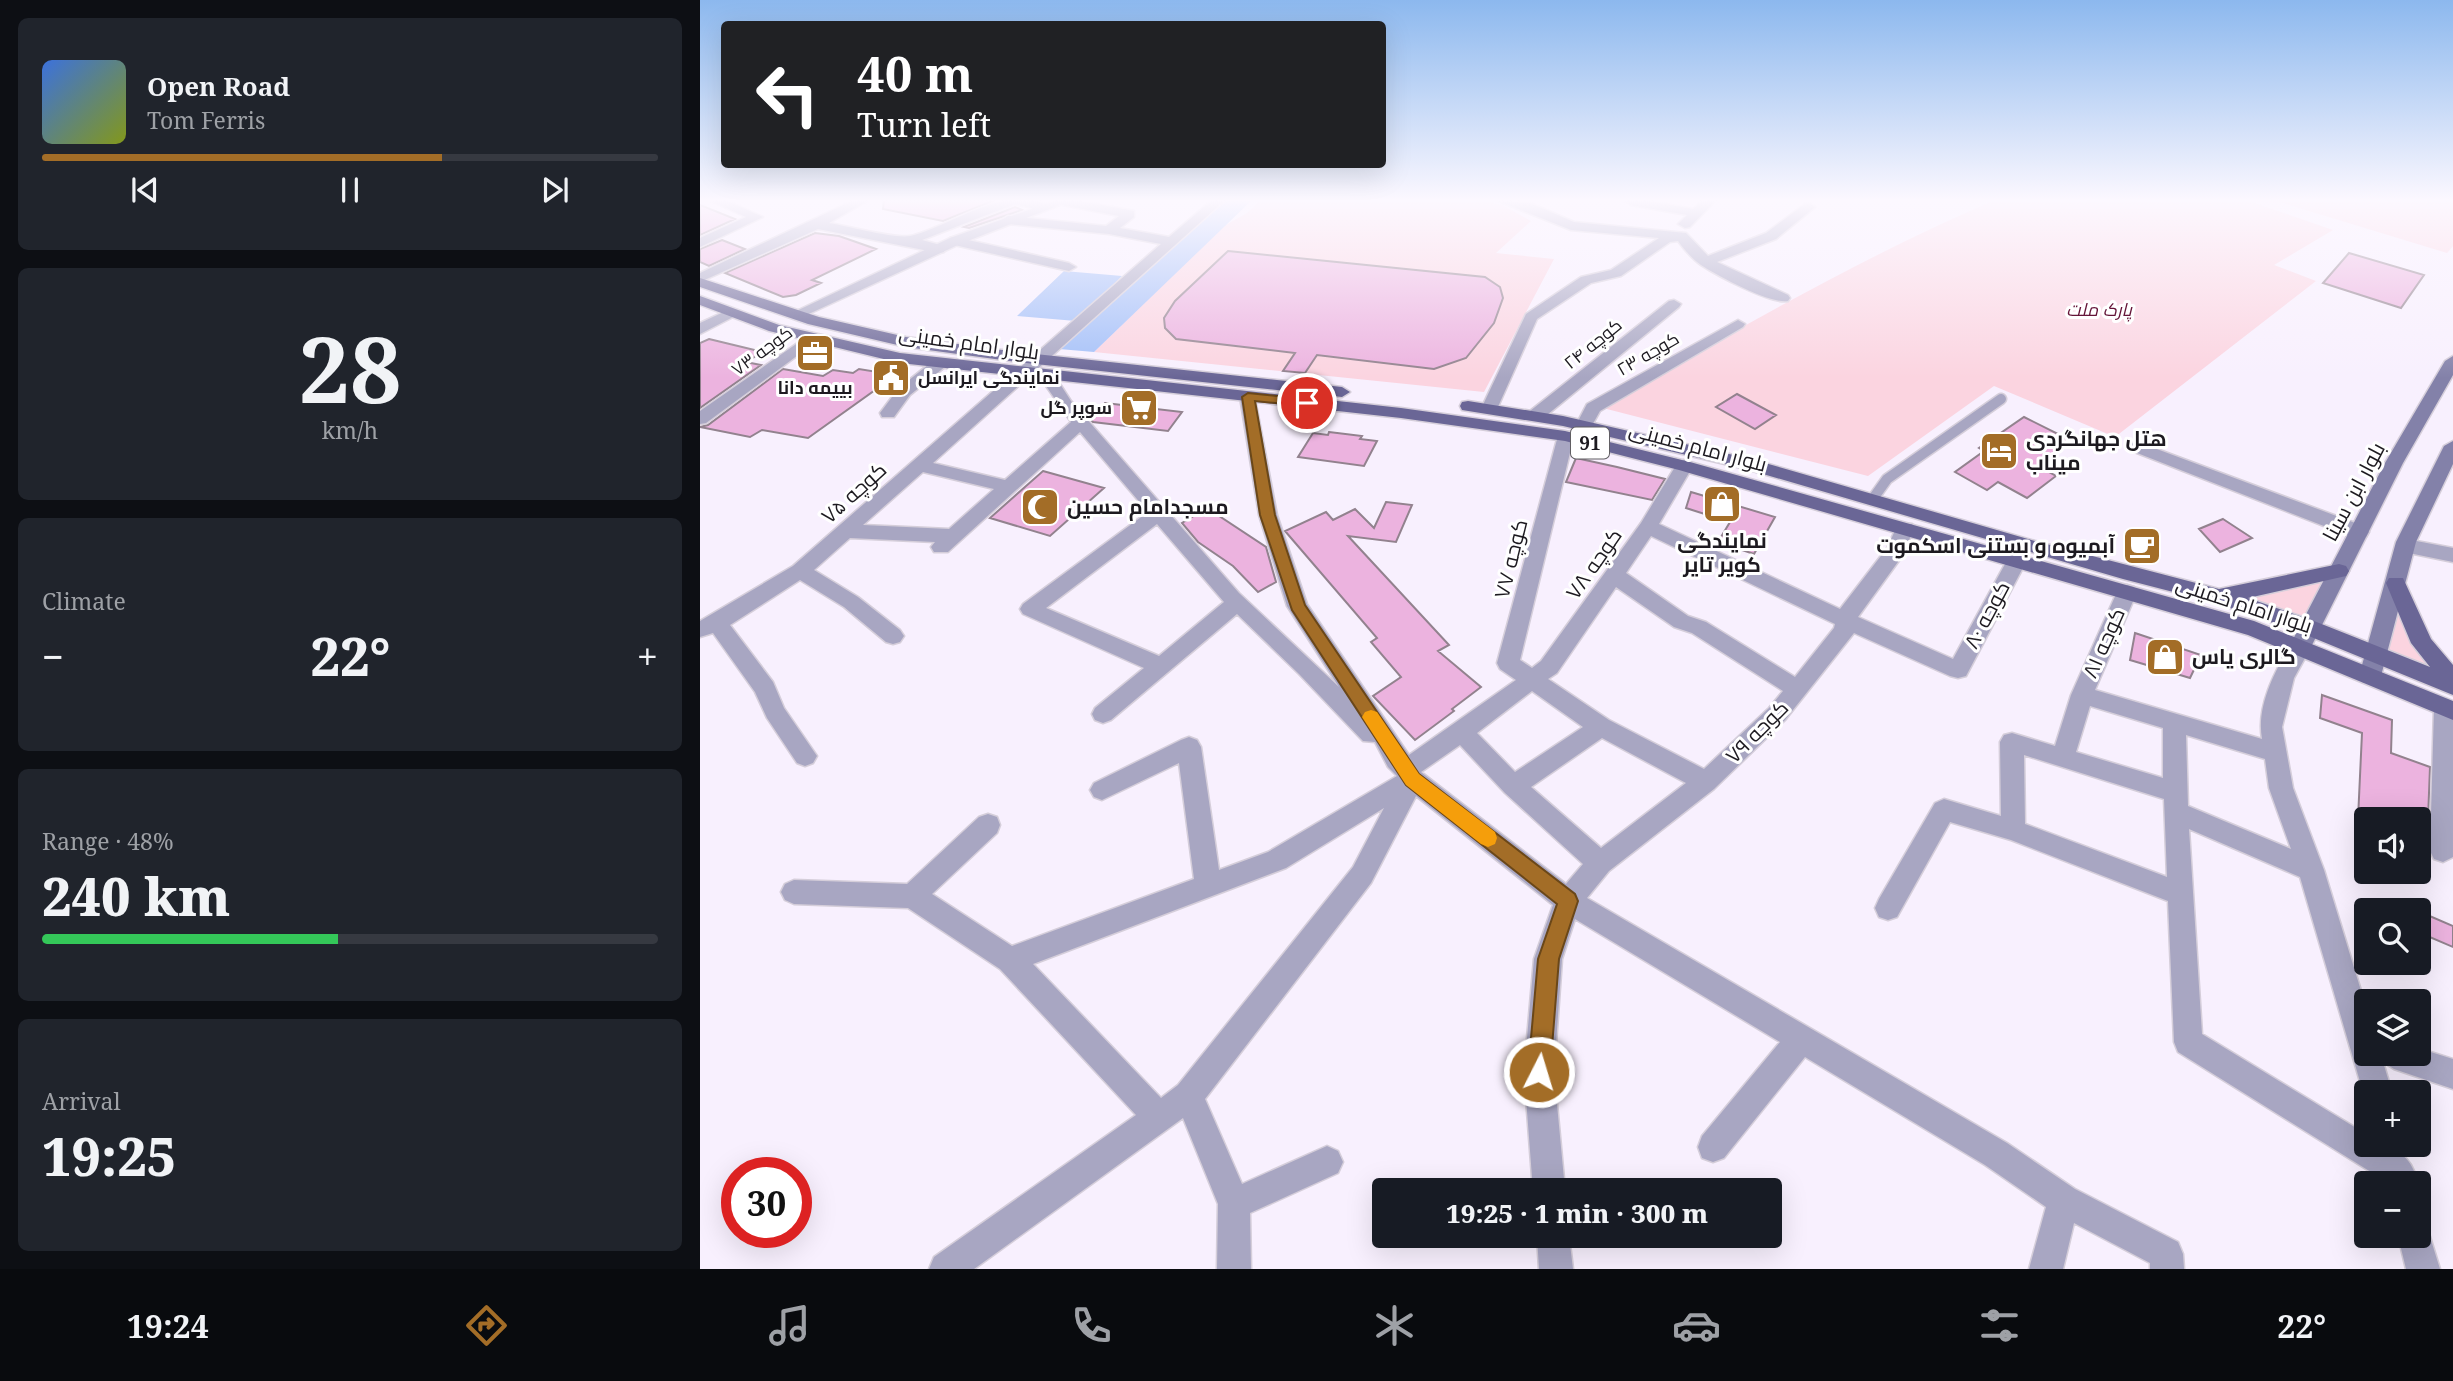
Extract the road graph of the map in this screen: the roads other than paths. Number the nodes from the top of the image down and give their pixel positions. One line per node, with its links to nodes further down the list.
1 (742, 260): 10 (street)
2 (915, 260): 15 (street)
3 (1039, 260): 9 (street)
4 (1153, 260): 21 (street)
5 (1635, 260): 25 (street)
6 (1704, 260): 8 (street)
7 (1710, 260): 8 (street)
8 (1706, 262): 11 (street)
9 (1069, 267)
10 (700, 280): 15 (main road, بلوار امام خمینی / 91)
11 (1783, 298)
12 (700, 300): 14 (main road, بلوار امام خمینی / 91)
13 (1674, 304): 27 (street, کوچه ۲۴)
14 (730, 313): 17 (street); 18 (main road, بلوار امام خمینی / 91)
15 (795, 315): 21 (main road, بلوار امام خمینی / 91)
16 (1738, 324): 30 (street, کوچه ۲۳)
17 (700, 329)
18 (812, 338): 20 (main road, بلوار امام خمینی / 91); 28 (street, کوچه ۷۳)
19 (2453, 361): 42 (main road, بلوار ابن سینا)
20 (940, 363): 22 (main road, بلوار امام خمینی / 91); 26 (street)
21 (1044, 368): 22 (main road, بلوار امام خمینی / 91); 23 (main road, بلوار امام خمینی / 91); 25 (main road, بلوار امام خمینی / 91); 29 (street)
22 (1023, 373): 34 (street, کوچه ۷۵)
23 (1248, 397): 31 (main road, بلوار امام خمینی / 91); 72 (street)
24 (2001, 399): 37 (lane)
25 (1489, 409): 27 (main road, بلوار امام خمینی / 91)
26 (888, 413)
27 (1536, 415): 30 (main road, بلوار امام خمینی / 91)
28 (700, 419)
29 (1081, 422): 36 (street); 38 (street)
30 (1584, 425): 37 (main road, بلوار امام خمینی / 91)
31 (1565, 436): 35 (main road, بلوار امام خمینی / 91); 61 (street, کوچه ۷۷)
32 (2453, 446): 43 (main road)
33 (2138, 447): 42 (street)
34 (919, 465): 36 (street); 41 (street, کوچه ۷۵)
35 (1684, 466): 39 (street, کوچه ۷۸); 40 (main road, بلوار امام خمینی / 91)
36 (1008, 487): 41 (street)
37 (1872, 500): 51 (main road, بلوار امام خمینی / 91)
38 (1159, 513): 52 (street); 58 (street)
39 (1647, 527): 48 (street, کوچه ۷۸); 53 (street)
40 (1905, 528): 45 (main road, بلوار امام خمینی / 91); 53 (street, کوچه ۷۹)
41 (845, 531): 46 (street, کوچه ۷۵)
42 (2359, 532): 47 (main road, بلوار ابن سینا)
43 (2406, 546): 44 (street); 49 (main road)
44 (2453, 555)
45 (2017, 560): 50 (main road, بلوار امام خمینی / 91); 53 (street, کوچه ۸۰)
46 (800, 571): 54 (street, کوچه ۷۵); 55 (street)
47 (2339, 571): 51 (main road); 56 (main road, بلوار ابن سینا)
48 (1614, 575): 61 (street, کوچه ۷۸); 62 (street)
49 (2396, 583): 57 (main road); 60 (main road)
50 (2127, 592): 56 (main road, بلوار امام خمینی / 91); 63 (street, کوچه ۸۱)
51 (2217, 596): 56 (main road, بلوار امام خمینی / 91)
52 (1237, 603): 58 (street); 72 (street)
53 (1847, 621): 62 (street, کوچه ۷۹)
54 (708, 626): 70 (street)
55 (893, 636)
56 (2305, 637): 57 (main road, بلوار امام خمینی / 91); 59 (main road, بلوار امام خمینی / 91); 69 (street)
57 (2376, 654): 59 (main road); 64 (main road, بلوار امام خمینی / 91)
58 (1161, 666): 65 (street)
59 (2370, 676): 64 (main road, بلوار امام خمینی / 91)
60 (2453, 680)
61 (1533, 681): 67 (street); 68 (street, کوچه ۷۸)
62 (1797, 689): 73 (street, کوچه ۷۹)
63 (2082, 695): 66 (street); 71 (street, کوچه ۸۱)
64 (2450, 702): 79 (street)
65 (1103, 714)
66 (2174, 723): 69 (street); 76 (street)
67 (1601, 727): 73 (street); 74 (street)
68 (1462, 733): 72 (street, کوچه ۷۸); 74 (street)
69 (2275, 753): 81 (street)
70 (805, 756)
71 (2063, 758): 76 (street); 78 (street)
72 (1409, 775): 82 (street, کوچه ۷۸); 86 (street); 93 (street)
73 (1706, 782): 80 (street, کوچه ۷۹)
74 (1513, 786): 80 (street)
75 (1102, 790): 82 (street)
76 (2175, 802): 81 (street); 84 (street)
77 (988, 825): 85 (street)
78 (2013, 830): 84 (street); 87 (street)
79 (2443, 851)
80 (1600, 863): 86 (street, کوچه ۷۹)
81 (2311, 870): 89 (street)
82 (1208, 886): 88 (street, کوچه ۷۸)
83 (794, 892): 85 (street)
84 (2180, 894): 97 (street)
85 (912, 896): 88 (street)
86 (1568, 901): 90 (street); 98 (street)
87 (1888, 908)
88 (1010, 960): 94 (street)
89 (2354, 1010)
90 (1801, 1039): 95 (street); 99 (street)
91 (2429, 1066): 92 (street)
92 (2453, 1074)
93 (1189, 1096): 94 (street); 100 (street)
94 (1159, 1118): 103 (street)
95 (1713, 1146)
96 (1327, 1162): 100 (street)
97 (2397, 1166)
98 (1548, 1178)
99 (2064, 1200): 106 (street); 107 (street)
100 (1234, 1204): 104 (street)
101 (1554, 1248): 105 (street)
102 (2417, 1248): 108 (street)
103 (946, 1269)
104 (1234, 1269)
105 (1556, 1269)
106 (2046, 1269)
107 (2167, 1269)
108 (2423, 1269)

